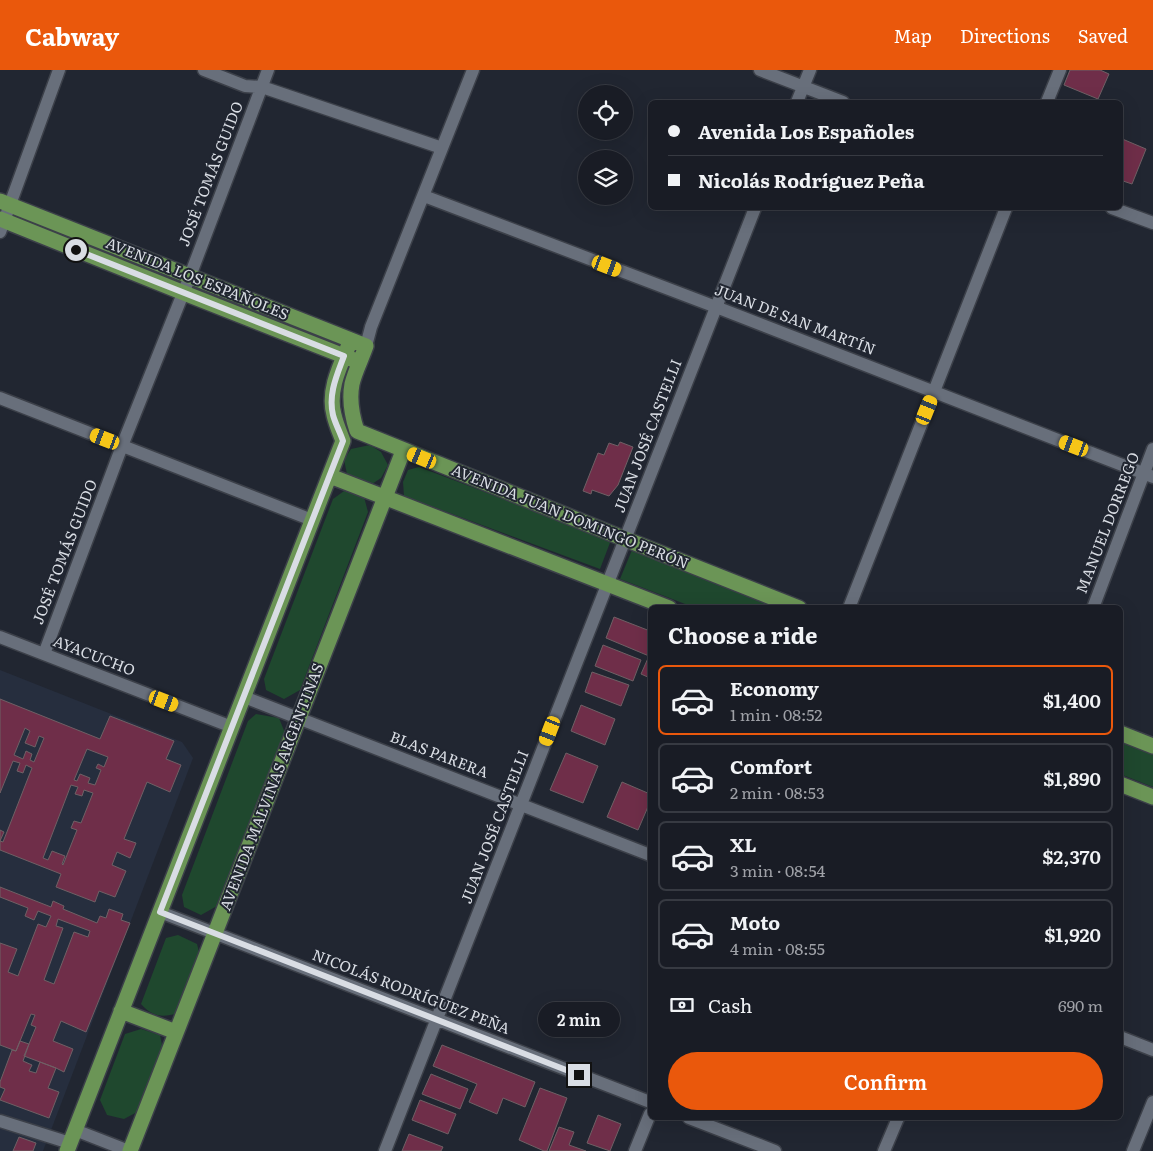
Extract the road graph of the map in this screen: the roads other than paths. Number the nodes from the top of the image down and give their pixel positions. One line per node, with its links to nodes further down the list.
1 (59, 70): 15 (street)
2 (204, 70): 8 (street)
3 (268, 70): 8 (street, JOSÉ TOMÁS GUIDO)
4 (474, 70): 13 (street)
5 (760, 70): 9 (street)
6 (810, 70): 9 (street)
7 (1060, 70): 12 (street)
8 (262, 87): 13 (street); 21 (street, JOSÉ TOMÁS GUIDO)
9 (803, 87): 10 (street); 11 (street)
10 (798, 100)
11 (838, 100)
12 (1049, 100)
13 (442, 148): 14 (street)
14 (424, 196): 23 (street, JUAN DE SAN MARTÍN); 24 (street)
15 (5, 203): 20 (street); 21 (main road, AVENIDA LOS ESPAÑOLES)
16 (754, 210): 23 (street, JUAN JOSÉ CASTELLI)
17 (1005, 210): 29 (street)
18 (1117, 210): 19 (street)
19 (1153, 223)
20 (2, 224): 22 (main road, AVENIDA LOS ESPAÑOLES)
21 (190, 276): 22 (street, JOSÉ TOMÁS GUIDO); 25 (main road, AVENIDA LOS ESPAÑOLES)
22 (184, 293): 27 (main road, AVENIDA LOS ESPAÑOLES); 33 (street, JOSÉ TOMÁS GUIDO)
23 (716, 307): 29 (street, JUAN DE SAN MARTÍN); 40 (street, JUAN JOSÉ CASTELLI)
24 (371, 327): 25 (street); 26 (street)
25 (350, 340): 26 (main road, AVENIDA LOS ESPAÑOLES); 27 (main road)
26 (366, 346): 28 (main road)
27 (344, 356): 28 (main road, AVENIDA LOS ESPAÑOLES); 32 (main road)
28 (360, 362): 31 (main road)
29 (934, 392): 37 (street, JUAN DE SAN MARTÍN); 44 (street)
30 (0, 398): 33 (street)
31 (357, 432): 32 (street); 35 (main road, AVENIDA JUAN DOMINGO PERÓN)
32 (343, 441): 36 (main road)
33 (122, 446): 39 (street); 47 (street, JOSÉ TOMÁS GUIDO)
34 (1153, 449): 37 (street, MANUEL DORREGO)
35 (403, 451): 38 (main road, AVENIDA MALVINAS ARGENTINAS); 40 (main road, AVENIDA JUAN DOMINGO PERÓN)
36 (330, 476): 38 (main road); 39 (main road)
37 (1148, 476): 45 (street, MANUEL DORREGO)
38 (385, 497): 41 (main road); 49 (main road, AVENIDA MALVINAS ARGENTINAS)
39 (312, 520): 48 (main road)
40 (625, 540): 41 (street, JUAN JOSÉ CASTELLI); 43 (main road, AVENIDA JUAN DOMINGO PERÓN)
41 (608, 584): 42 (main road); 55 (street, JUAN JOSÉ CASTELLI)
42 (661, 605)
43 (791, 605)
44 (850, 605)
45 (1094, 605)
46 (0, 637): 47 (street, AYACUCHO)
47 (44, 654): 50 (street, AYACUCHO)
48 (244, 697): 49 (street, BLAS PARERA); 50 (main road)
49 (299, 718): 55 (street, BLAS PARERA); 58 (main road, AVENIDA MALVINAS ARGENTINAS)
50 (232, 727): 57 (main road)
51 (1123, 734): 52 (main road)
52 (1153, 746)
53 (1123, 785): 54 (main road)
54 (1153, 797)
55 (521, 805): 56 (street, BLAS PARERA); 60 (street, JUAN JOSÉ CASTELLI)
56 (648, 854)
57 (160, 912): 58 (street, NICOLÁS RODRÍGUEZ PEÑA); 59 (main road)
58 (215, 933): 60 (street, NICOLÁS RODRÍGUEZ PEÑA); 61 (main road, AVENIDA MALVINAS ARGENTINAS)
59 (121, 1011): 61 (main road); 70 (main road)
60 (436, 1019): 64 (street, NICOLÁS RODRÍGUEZ PEÑA); 72 (street, JUAN JOSÉ CASTELLI)
61 (176, 1032): 71 (main road, AVENIDA MALVINAS ARGENTINAS)
62 (1123, 1038): 63 (street)
63 (1153, 1050)
64 (648, 1101)
65 (1153, 1102): 76 (street)
66 (648, 1119): 73 (street)
67 (694, 1120): 74 (street)
68 (897, 1120): 75 (street)
69 (0, 1121): 70 (street)
70 (71, 1141): 71 (street)
71 (130, 1151)
72 (384, 1151)
73 (635, 1151)
74 (775, 1151)
75 (884, 1151)
76 (1133, 1151)

